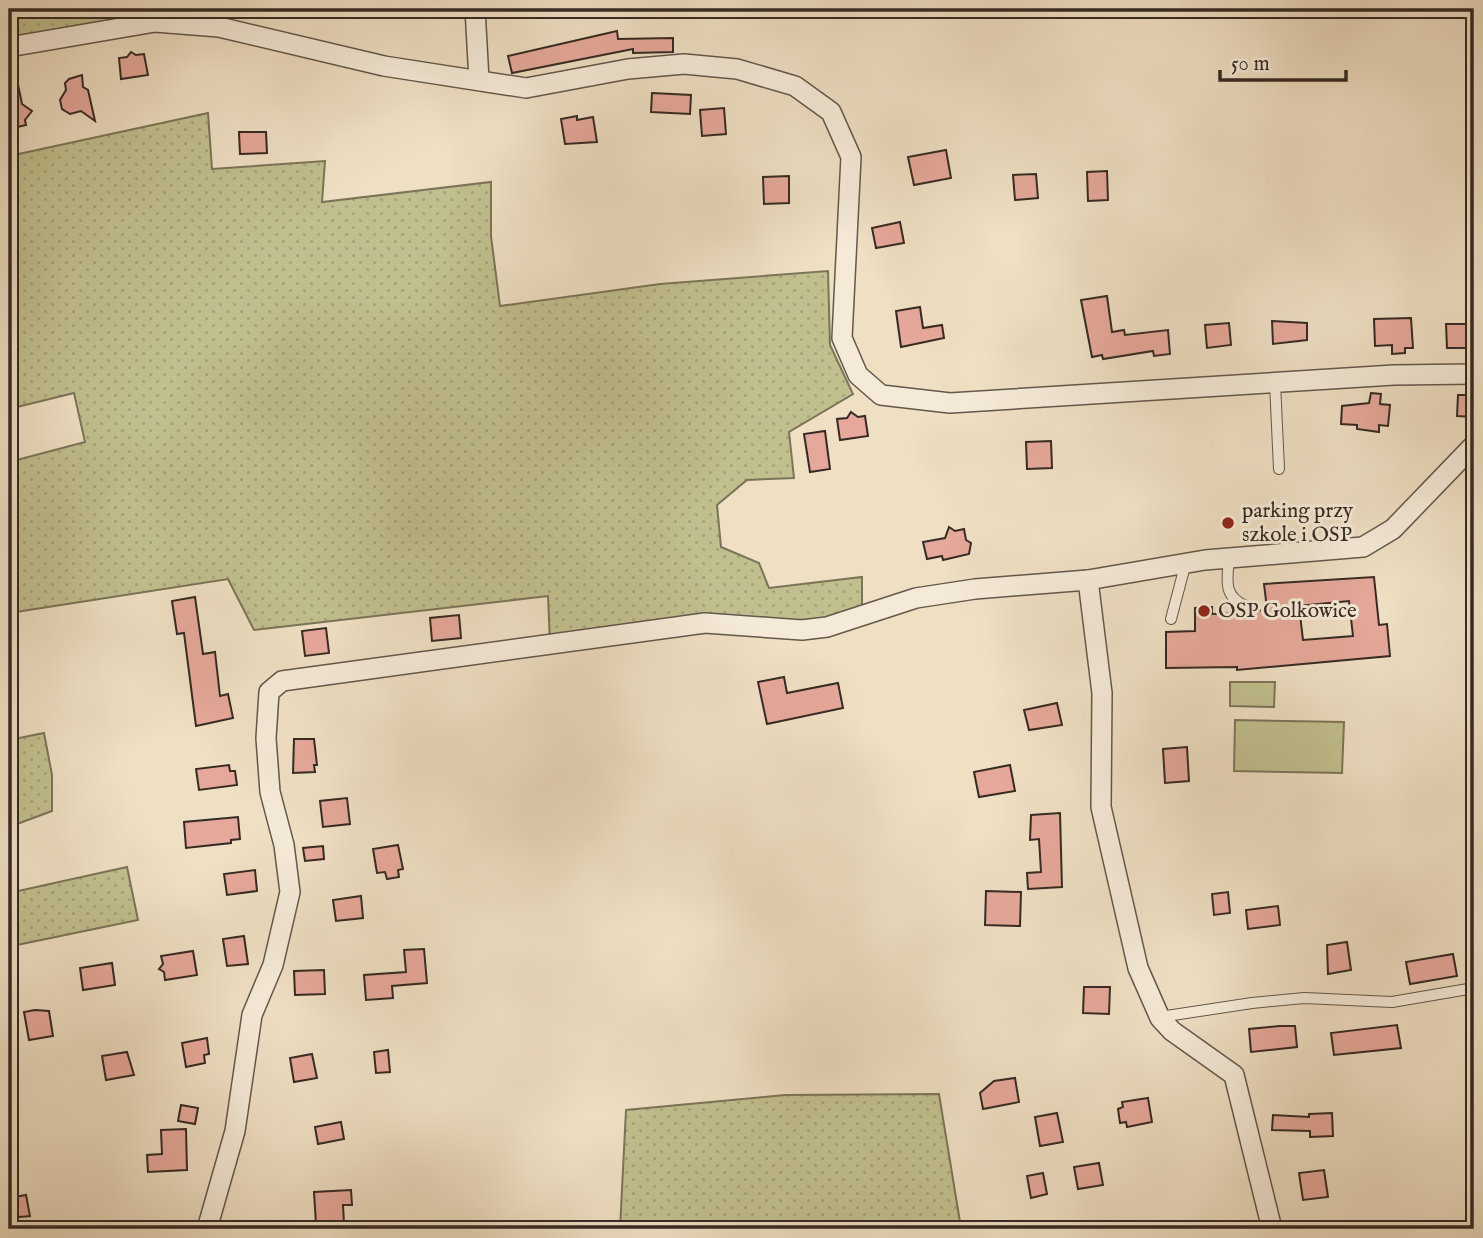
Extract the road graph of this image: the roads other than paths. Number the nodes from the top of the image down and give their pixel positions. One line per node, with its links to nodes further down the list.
1 (475, 9): 3 (street)
2 (9, 47): 3 (street)
3 (479, 80): 5 (street)
4 (1474, 374): 5 (street)
5 (1275, 383): 7 (lane)
6 (1474, 445): 8 (street)
7 (1279, 469)
8 (1229, 558): 9 (street); 11 (lane)
9 (1186, 562): 10 (street); 12 (lane)
10 (1088, 580): 14 (street); 15 (street)
11 (1246, 606)
12 (1171, 619)
13 (1474, 988): 14 (lane)
14 (1160, 1017): 16 (street)
15 (206, 1229)
16 (1272, 1229)

